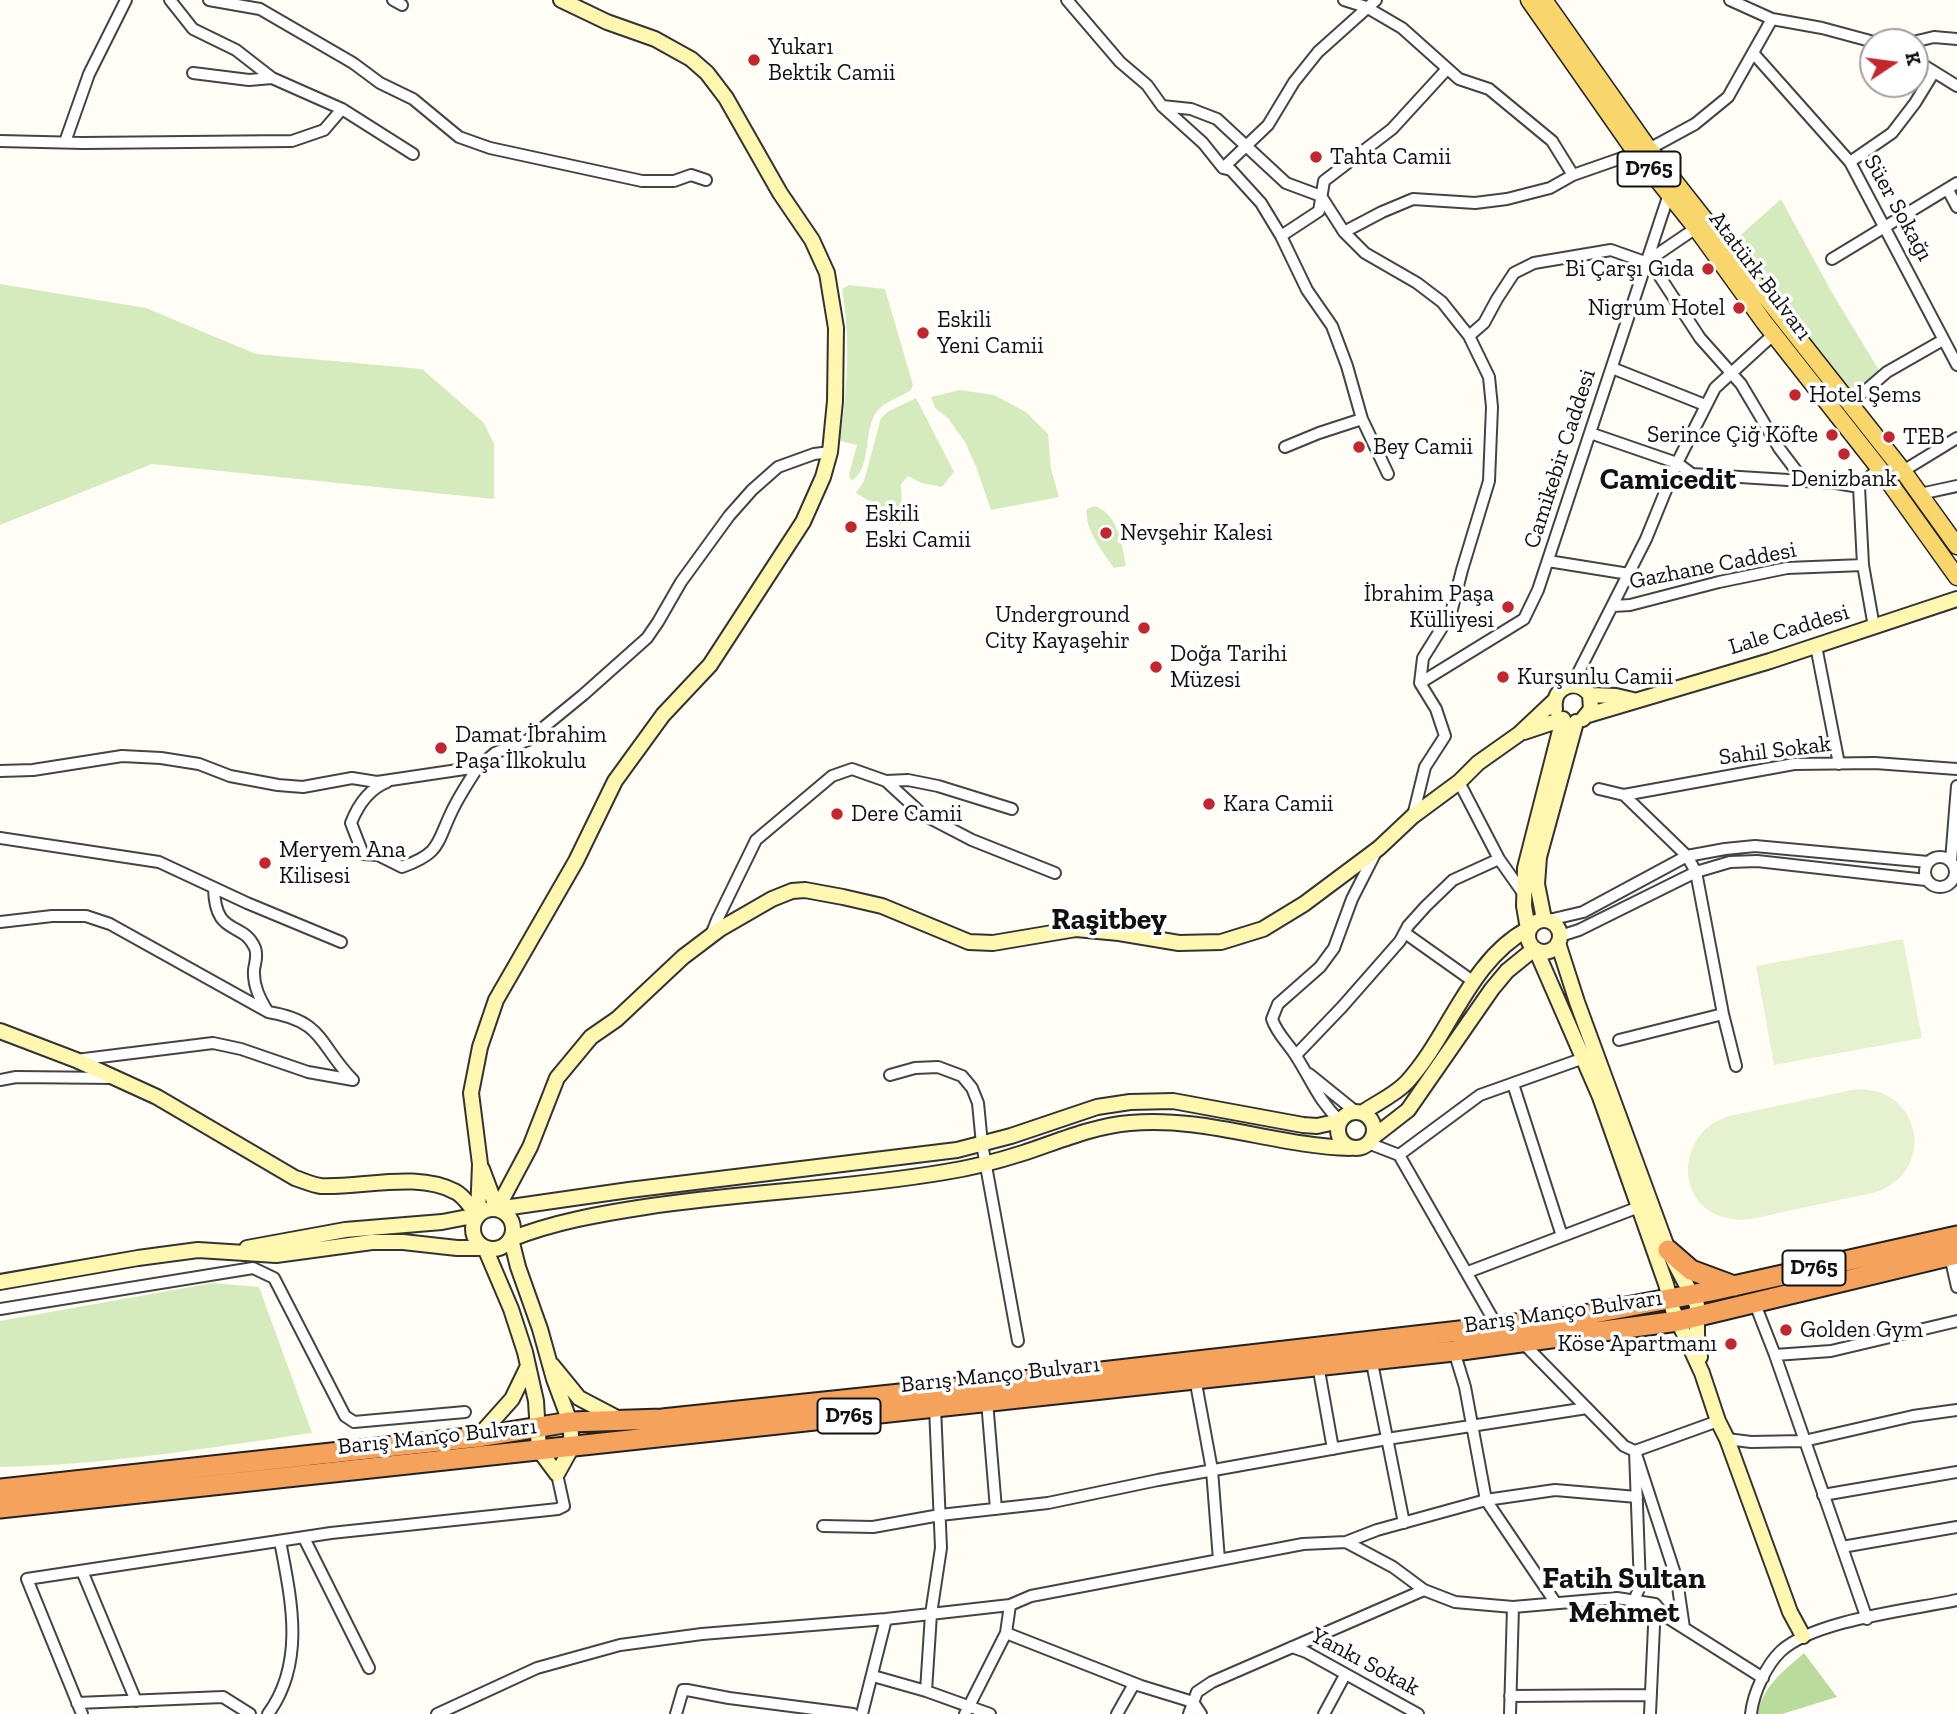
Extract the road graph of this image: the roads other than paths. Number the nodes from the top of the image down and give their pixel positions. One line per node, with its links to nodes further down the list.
1 (126, 0): 25 (street)
2 (170, 0): 20 (street)
3 (209, 0): 32 (street)
4 (561, 0): 56 (street)
5 (1067, 0): 22 (street)
6 (1344, 0): 10 (street)
7 (1529, 0): 27 (main road, Atatürk Bulvarı / D765)
8 (1544, 0): 27 (main road, Atatürk Bulvarı / D765)
9 (1730, 0): 11 (street)
10 (1371, 4): 16 (street); 26 (street)
11 (1772, 19): 12 (street); 15 (street)
12 (1859, 38)
13 (1929, 38): 14 (street)
14 (1957, 39)
15 (1754, 54): 27 (street); 29 (street, Süer Sokağı)
16 (1447, 69): 31 (street); 35 (street)
17 (1929, 69): 18 (street)
18 (1934, 72): 21 (street); 29 (street)
19 (193, 73): 20 (street)
20 (272, 78): 23 (street)
21 (1957, 86)
22 (1161, 106): 26 (street); 30 (street)
23 (342, 109): 25 (street); 28 (street)
24 (0, 141): 25 (street)
25 (65, 142)
26 (1248, 145): 30 (street); 35 (street)
27 (1643, 151): 31 (street); 34 (main road, Atatürk Bulvarı / D765); 43 (main road, Atatürk Bulvarı / D765)
28 (412, 154)
29 (1850, 162): 38 (street, Süer Sokağı)
30 (1223, 167): 40 (street)
31 (1573, 175): 39 (street)
32 (706, 180)
33 (1953, 187): 36 (street); 38 (street)
34 (1669, 194): 37 (main road, Atatürk Bulvarı / D765); 42 (street, Camikebir Caddesi)
35 (1321, 196): 39 (street); 40 (street)
36 (1957, 207)
37 (1696, 228): 42 (street); 44 (main road, Atatürk Bulvarı / D765)
38 (1885, 228): 41 (street); 46 (street, Süer Sokağı)
39 (1344, 232): 45 (street)
40 (1281, 236): 52 (street)
41 (1832, 259)
42 (1649, 260): 45 (street); 48 (street, Camikebir Caddesi); 49 (street)
43 (1788, 323): 44 (main road); 50 (main road, Atatürk Bulvarı / D765)
44 (1774, 334): 49 (street); 58 (main road, Atatürk Bulvarı / D765)
45 (1469, 336): 74 (street)
46 (1943, 340): 47 (street, Süer Sokağı); 50 (street)
47 (1957, 365)
48 (1612, 368): 51 (street); 53 (street, Camikebir Caddesi)
49 (1731, 371): 51 (street); 61 (street)
50 (1850, 404): 59 (main road, Atatürk Bulvarı / D765)
51 (1706, 405): 57 (street)
52 (1362, 419): 55 (street); 60 (street)
53 (1590, 433): 57 (street); 66 (street, Camikebir Caddesi)
54 (1957, 438): 59 (street)
55 (1285, 447)
56 (830, 452): 82 (street); 133 (street)
57 (1677, 464): 61 (street); 68 (street)
58 (1879, 468): 63 (street); 69 (main road, Atatürk Bulvarı / D765)
59 (1903, 471): 64 (main road, Atatürk Bulvarı / D765)
60 (1388, 474)
61 (1804, 481): 63 (street)
62 (1957, 486): 64 (street)
63 (1859, 487): 67 (street)
64 (1920, 494): 65 (main road, Atatürk Bulvarı / D765)
65 (1957, 547)
66 (1548, 561): 68 (street); 74 (street, Camikebir Caddesi)
67 (1863, 565): 71 (street, Gazhane Caddesi); 72 (street)
68 (1629, 574): 71 (street)
69 (1957, 577)
70 (1957, 599): 72 (street, Lale Caddesi)
71 (1613, 606): 75 (street)
72 (1874, 627): 73 (street, Lale Caddesi)
73 (1816, 646): 77 (street, Lale Caddesi); 81 (street)
74 (1420, 683): 92 (street)
75 (1572, 685): 76 (street); 78 (street)
76 (1590, 695): 77 (street); 79 (street)
77 (1633, 700): 79 (street, Lale Caddesi)
78 (1554, 701): 79 (street); 80 (street)
79 (1576, 719): 80 (street, Lale Caddesi); 103 (street); 104 (street)
80 (1519, 734): 87 (street)
81 (1839, 764): 83 (street, Sahil Sokak); 90 (street, Sahil Sokak)
82 (478, 767): 85 (street); 85 (street)
83 (1957, 769)
84 (0, 771): 85 (street)
85 (395, 779)
86 (886, 781): 91 (street); 100 (street); 108 (street)
87 (1460, 782): 92 (street); 96 (street)
88 (1957, 786): 97 (street)
89 (1599, 789): 90 (street, Sahil Sokak)
90 (1624, 795): 95 (street)
91 (1012, 809)
92 (1413, 816): 94 (street)
93 (0, 838): 102 (street)
94 (1379, 848): 108 (street); 117 (street)
95 (1687, 856): 98 (street); 99 (street); 104 (street)
96 (1499, 859): 103 (street); 107 (street)
97 (1951, 861): 98 (street); 101 (street)
98 (1928, 862): 101 (street)
99 (1696, 872): 101 (street); 109 (street); 114 (street)
100 (1055, 873)
101 (1926, 880)
102 (214, 888): 110 (street); 113 (street)
103 (1523, 893): 106 (street)
104 (1547, 920): 106 (street); 109 (street)
105 (0, 922): 113 (street)
106 (1528, 929): 111 (street); 112 (street)
107 (1405, 933): 112 (street); 117 (street)
108 (711, 935): 135 (street)
109 (1559, 940): 111 (street); 141 (street)
110 (341, 942)
111 (1535, 950): 118 (street); 128 (street)
112 (1474, 982): 126 (street)
113 (268, 1012): 119 (street)
114 (1723, 1014): 116 (street); 120 (street)
115 (0, 1031): 119 (street)
116 (1619, 1040)
117 (1296, 1055): 121 (street)
118 (1584, 1058): 125 (street); 134 (street)
119 (76, 1060): 123 (street)
120 (1736, 1066)
121 (1304, 1070): 126 (street); 127 (street)
122 (890, 1075): 129 (street)
123 (115, 1078): 124 (street); 136 (street)
124 (0, 1080)
125 (1513, 1084): 131 (street); 137 (street)
126 (1359, 1112): 127 (street); 128 (street)
127 (1340, 1121): 129 (street); 130 (street)
128 (1370, 1141): 130 (street); 131 (street)
129 (982, 1144): 132 (street); 135 (street)
130 (1350, 1148): 132 (street)
131 (1399, 1155): 145 (street)
132 (987, 1163): 139 (street); 157 (street)
133 (480, 1164): 135 (street); 136 (street)
134 (1639, 1207): 137 (street); 150 (street)
135 (497, 1209): 136 (street); 139 (street)
136 (478, 1215): 140 (street); 142 (street)
137 (1562, 1236): 145 (street)
138 (1957, 1236): 147 (highway, Barış Manço Bulvarı / D765)
139 (511, 1239): 140 (street); 161 (street)
140 (485, 1248): 142 (street); 163 (street)
141 (1668, 1250): 147 (highway); 149 (street)
142 (231, 1251): 144 (street); 146 (street)
143 (1953, 1255): 148 (street); 151 (highway, Barış Manço Bulvarı / D765)
144 (233, 1270): 152 (street); 169 (street)
145 (1468, 1272): 155 (street)
146 (0, 1282)
147 (1735, 1286): 149 (highway, Barış Manço Bulvarı / D765)
148 (1957, 1287)
149 (1690, 1293): 150 (highway, Barış Manço Bulvarı / D765); 153 (street)
150 (1671, 1297): 153 (street); 155 (highway, Barış Manço Bulvarı / D765)
151 (1755, 1304): 153 (highway, Barış Manço Bulvarı / D765); 159 (street)
152 (0, 1309)
153 (1688, 1319): 156 (highway, Barış Manço Bulvarı / D765); 171 (street)
154 (1957, 1321): 159 (street)
155 (1497, 1326): 170 (highway, Barış Manço Bulvarı / D765)
156 (1521, 1340): 158 (highway, Barış Manço Bulvarı / D765); 167 (street)
157 (1018, 1341)
158 (1454, 1351): 160 (highway, Barış Manço Bulvarı / D765); 173 (street)
159 (1775, 1355): 178 (street)
160 (1371, 1359): 162 (highway, Barış Manço Bulvarı / D765); 176 (street)
161 (548, 1361): 170 (street); 172 (street)
162 (1318, 1365): 164 (highway, Barış Manço Bulvarı / D765); 180 (street)
163 (528, 1366): 174 (street); 175 (street)
164 (1195, 1378): 165 (highway, Barış Manço Bulvarı / D765); 183 (street)
165 (987, 1401): 166 (highway, Barış Manço Bulvarı / D765); 191 (street)
166 (935, 1407): 179 (highway, Barış Manço Bulvarı / D765); 192 (street)
167 (1587, 1408): 173 (street); 182 (street)
168 (1957, 1410): 178 (street)
169 (465, 1412)
170 (620, 1420): 172 (highway, Barış Manço Bulvarı / D765)
171 (1718, 1421): 177 (street); 182 (street)
172 (570, 1422): 174 (highway, Barış Manço Bulvarı / D765); 179 (street)
173 (1472, 1425): 176 (street); 189 (street)
174 (536, 1426): 175 (highway, Barış Manço Bulvarı / D765); 181 (street)
175 (478, 1437): 186 (highway, Barış Manço Bulvarı / D765)
176 (1387, 1439): 180 (street); 193 (street)
177 (1727, 1439): 178 (street); 214 (street)
178 (1804, 1441): 187 (street)
179 (572, 1447): 181 (highway, Barış Manço Bulvarı / D765); 185 (street)
180 (1333, 1449): 183 (street)
181 (539, 1450): 185 (street); 190 (highway, Barış Manço Bulvarı / D765)
182 (1635, 1451): 188 (street); 212 (street)
183 (1212, 1470): 191 (street); 200 (street)
184 (1957, 1472): 187 (street)
185 (557, 1474): 196 (street)
186 (0, 1489)
187 (1823, 1495): 199 (street)
188 (1637, 1497): 189 (street); 204 (street)
189 (1486, 1500): 193 (street); 205 (street)
190 (0, 1508)
191 (996, 1509): 192 (street)
192 (940, 1515): 194 (street); 209 (street)
193 (1404, 1523): 198 (street)
194 (822, 1526)
195 (1957, 1527): 199 (street)
196 (304, 1538): 197 (street); 216 (street)
197 (280, 1541): 201 (street); 230 (street)
198 (1346, 1542): 200 (street); 202 (street)
199 (1842, 1547): 211 (street)
200 (1219, 1560): 207 (street)
201 (82, 1571): 224 (street); 226 (street)
202 (1424, 1590): 208 (street); 215 (street)
203 (1957, 1600): 211 (street)
204 (1634, 1601): 205 (street); 206 (street)
205 (1555, 1602): 208 (street)
206 (1655, 1604): 212 (street); 222 (street)
207 (1010, 1605): 209 (street); 213 (street)
208 (1513, 1607): 223 (street)
209 (931, 1614): 210 (street); 221 (street)
210 (887, 1619): 218 (street); 231 (street)
211 (1867, 1619): 214 (street)
212 (1684, 1628): 219 (street)
213 (1006, 1633): 220 (street); 227 (street)
214 (1803, 1636): 219 (street)
215 (1292, 1647): 217 (street, Yankı Sokak); 225 (street)
216 (369, 1668)
217 (1345, 1675): 239 (street); 240 (street, Yankı Sokak)
218 (873, 1676): 221 (street); 234 (street)
219 (1763, 1678): 243 (street)
220 (1134, 1684): 225 (street); 236 (street)
221 (926, 1691): 227 (street)
222 (1650, 1695): 223 (street); 242 (street)
223 (1510, 1696): 241 (street)
224 (135, 1701): 226 (street); 229 (street)
225 (1193, 1702): 237 (street); 238 (street)
226 (77, 1703): 228 (street)
227 (967, 1710): 235 (street)
228 (82, 1714)
229 (250, 1714)
230 (268, 1714)
231 (437, 1714)
232 (676, 1714): 233 (street)
233 (853, 1714)
234 (862, 1714)
235 (990, 1714)
236 (1117, 1714)
237 (1189, 1714)
238 (1201, 1714)
239 (1325, 1714)
240 (1418, 1714)
241 (1510, 1714)
242 (1650, 1714)
243 (1751, 1714)

